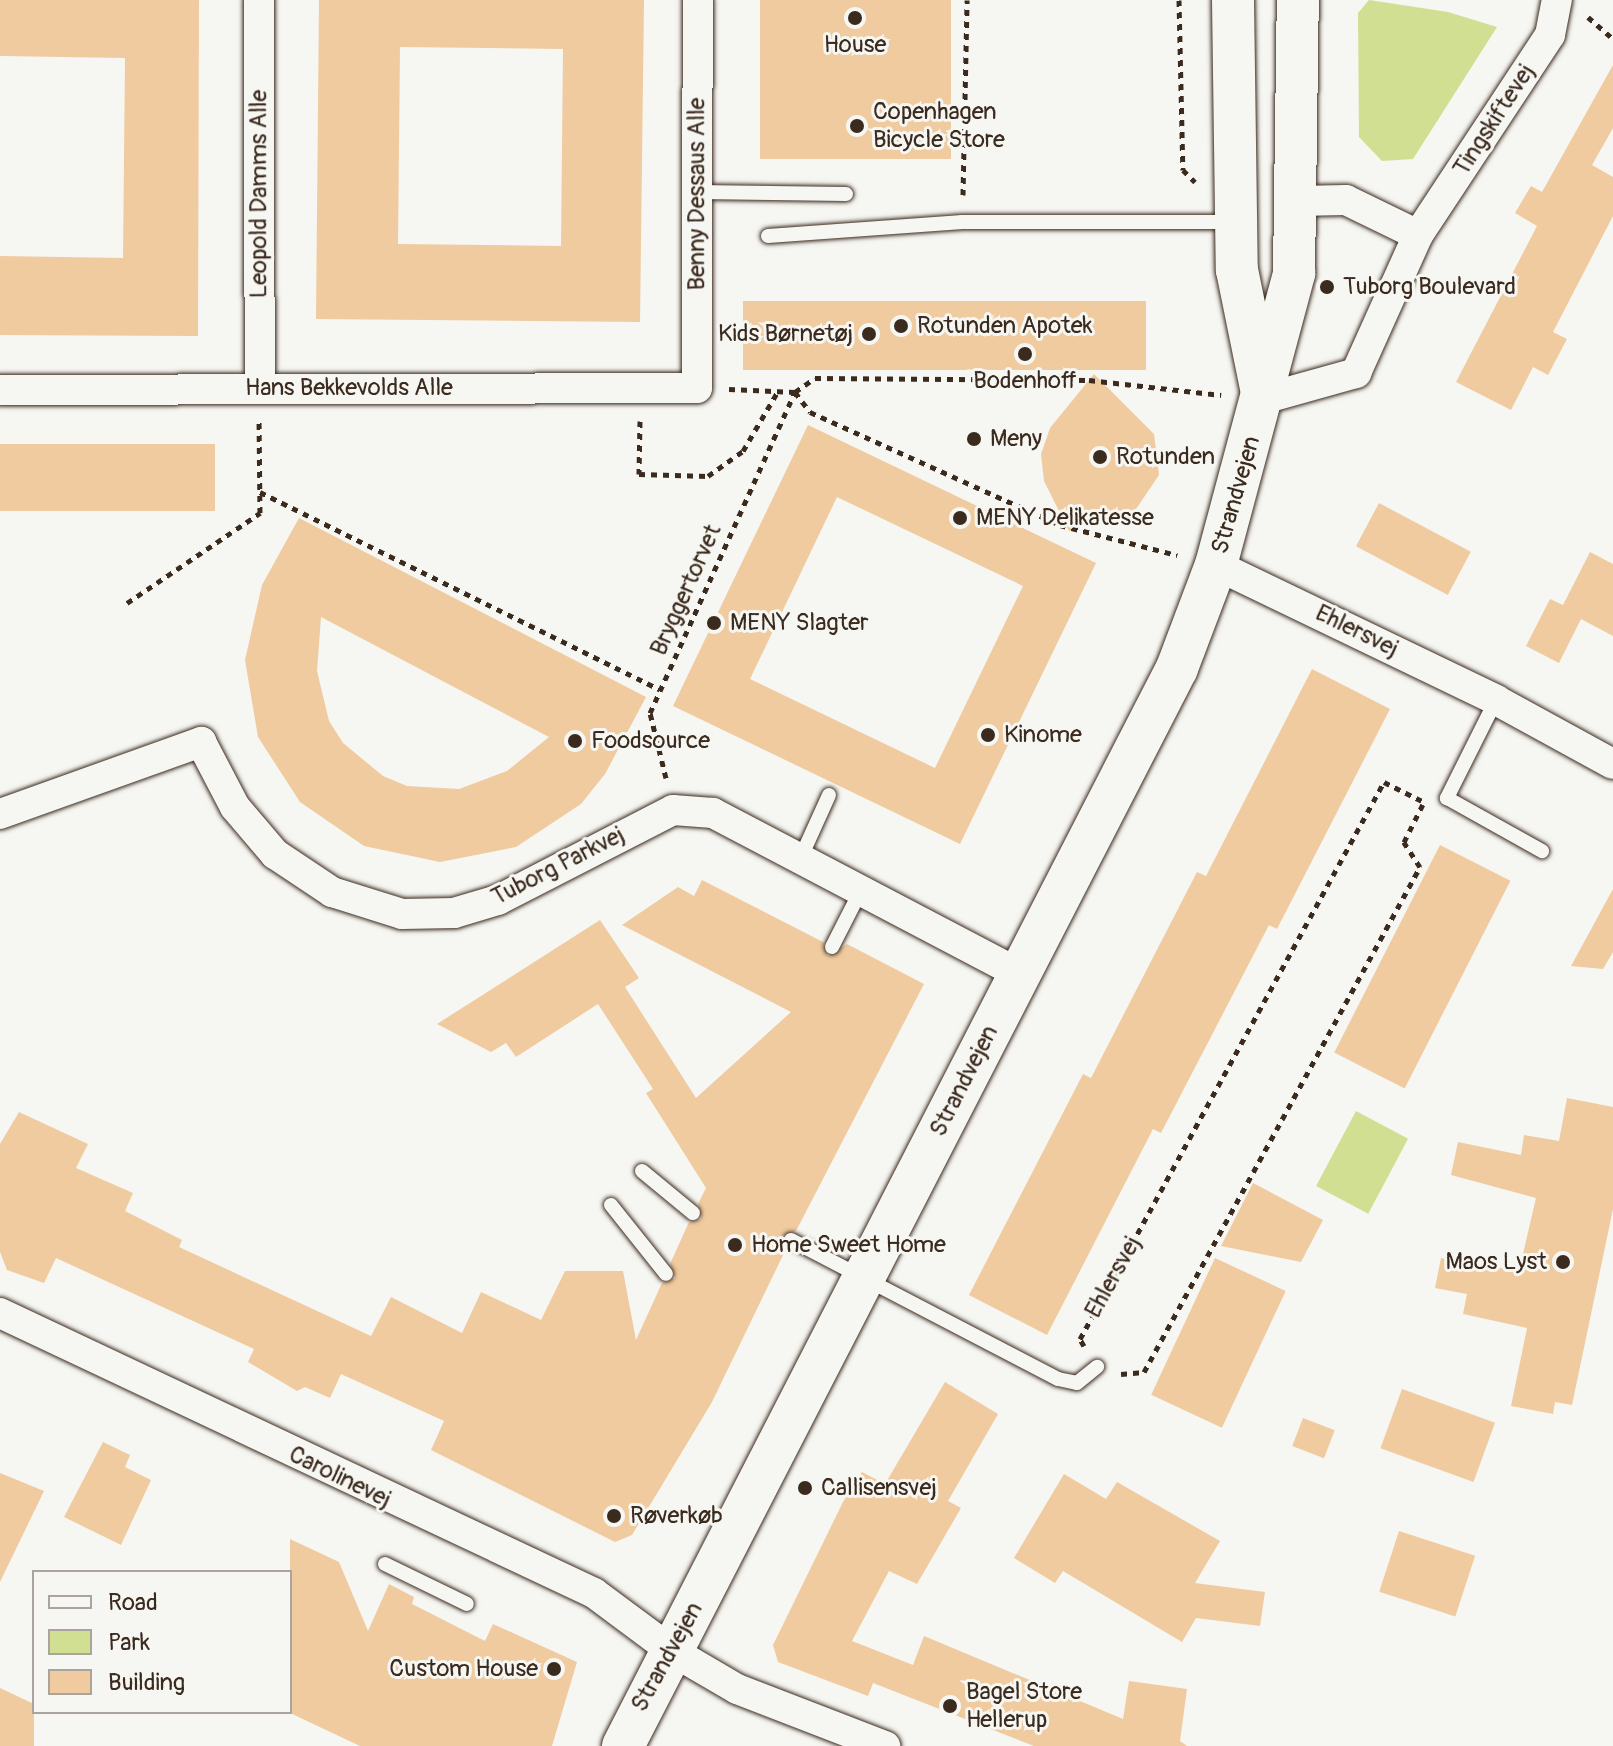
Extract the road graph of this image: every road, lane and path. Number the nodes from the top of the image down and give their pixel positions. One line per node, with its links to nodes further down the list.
1 (259, 0): 15 (street, Leopold Damms Alle)
2 (698, 0): 8 (street, Benny Dessaus Alle)
3 (967, 0): 11 (path)
4 (1179, 0): 12 (path)
5 (1233, 0): 12 (main road, Strandvejen)
6 (1298, 0): 10 (main road, Strandvejen)
7 (1557, 0): 13 (street, Tingskiftevej)
8 (697, 192): 9 (lane); 17 (street, Benny Dessaus Alle)
9 (846, 194)
10 (1297, 201): 13 (street); 21 (main road, Strandvejen)
11 (962, 222): 12 (lane); 14 (lane)
12 (1237, 222): 21 (main road, Strandvejen)
13 (1418, 235): 21 (street, Tingskiftevej)
14 (768, 236)
15 (260, 387): 16 (street, Hans Bekkevolds Alle); 18 (street, Hans Bekkevolds Alle)
16 (640, 388): 17 (street, Hans Bekkevolds Alle); 19 (path)
17 (697, 388): 19 (path)
18 (0, 390)
19 (778, 391): 20 (path)
20 (795, 392): 21 (path); 24 (path); 26 (path, Bryggertorvet)
21 (1263, 399): 24 (main road, Strandvejen)
22 (259, 422): 23 (path)
23 (260, 492): 25 (path); 26 (path)
24 (1216, 565): 27 (street, Ehlersvej); 38 (main road, Strandvejen)
25 (127, 603)
26 (660, 690): 32 (path, Bryggertorvet)
27 (1496, 700): 28 (street, Ehlersvej); 30 (lane)
28 (1613, 764)
29 (829, 795): 35 (lane)
30 (1447, 798): 31 (path); 34 (lane)
31 (1424, 802): 46 (path); 46 (path, Ehlersvej)
32 (673, 810): 33 (street, Tuborg Parkvej); 35 (street)
33 (0, 814)
34 (1542, 851)
35 (801, 857): 36 (street)
36 (862, 890): 37 (lane); 38 (street)
37 (832, 947)
38 (1018, 973): 44 (main road, Strandvejen)
39 (642, 1171): 41 (lane)
40 (611, 1205): 43 (lane)
41 (693, 1213)
42 (791, 1240): 44 (lane)
43 (666, 1274)
44 (865, 1278): 46 (lane); 49 (main road, Strandvejen)
45 (0, 1313): 49 (street, Carolinevej)
46 (1097, 1367)
47 (385, 1564): 48 (lane)
48 (467, 1604)
49 (672, 1651): 50 (main road, Strandvejen); 51 (street)
50 (623, 1746)
51 (885, 1746)

